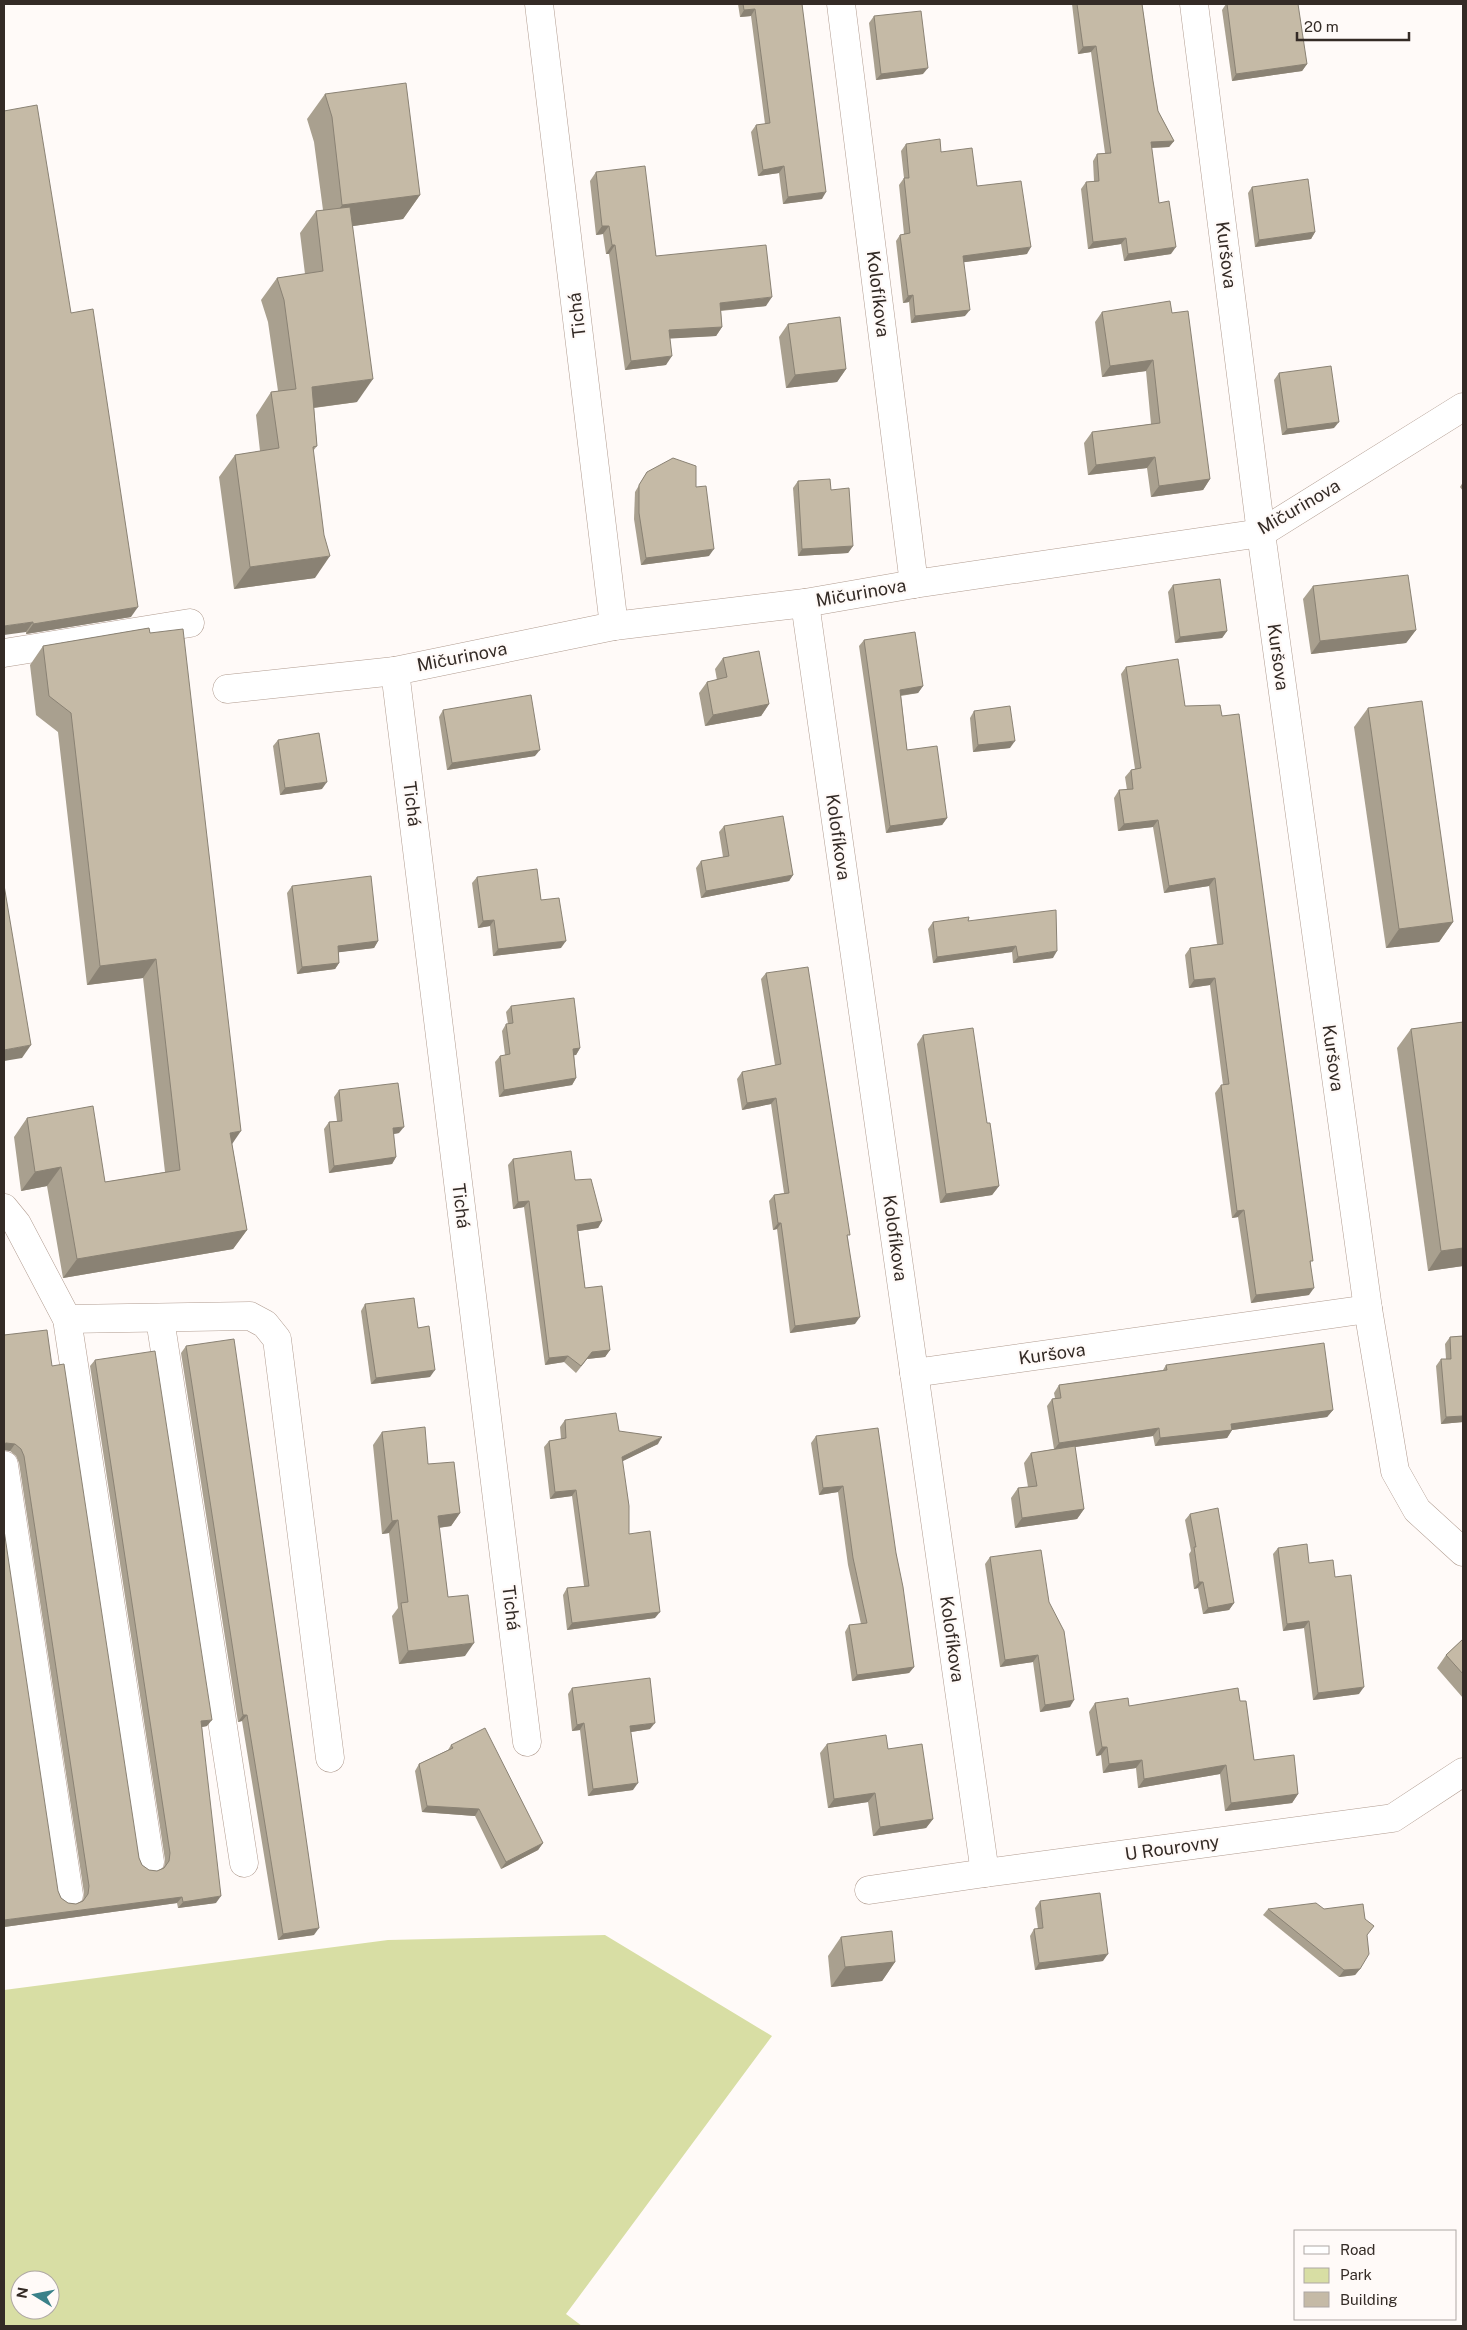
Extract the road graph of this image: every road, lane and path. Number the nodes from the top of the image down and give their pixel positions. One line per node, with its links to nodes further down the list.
1 (539, 4): 9 (street, Tichá)
2 (841, 4): 6 (street, Kolofíkova)
3 (1194, 4): 5 (street, Kuršova)
4 (1463, 407): 5 (street, Mičurinova)
5 (1262, 533): 6 (street, Mičurinova); 14 (street, Kuršova)
6 (914, 584): 7 (street, Mičurinova)
7 (804, 603): 9 (street, Mičurinova); 17 (street, Kolofíkova)
8 (190, 623): 10 (street)
9 (614, 626): 11 (street, Mičurinova)
10 (4, 653)
11 (395, 671): 12 (street, Mičurinova); 20 (street, Tichá)
12 (227, 689)
13 (4, 1208): 16 (street)
14 (1368, 1310): 17 (street, Kuršova); 19 (street, Kuršova)
15 (160, 1319): 16 (street); 21 (street); 24 (street)
16 (67, 1320): 23 (street)
17 (914, 1373): 25 (street, Kolofíkova)
18 (4, 1465): 27 (street)
19 (1463, 1552)
20 (527, 1742)
21 (330, 1758)
22 (1463, 1772): 25 (street, U Rourovny)
23 (150, 1862)
24 (244, 1863)
25 (985, 1872): 26 (street, U Rourovny)
26 (869, 1890)
27 (69, 1895)

